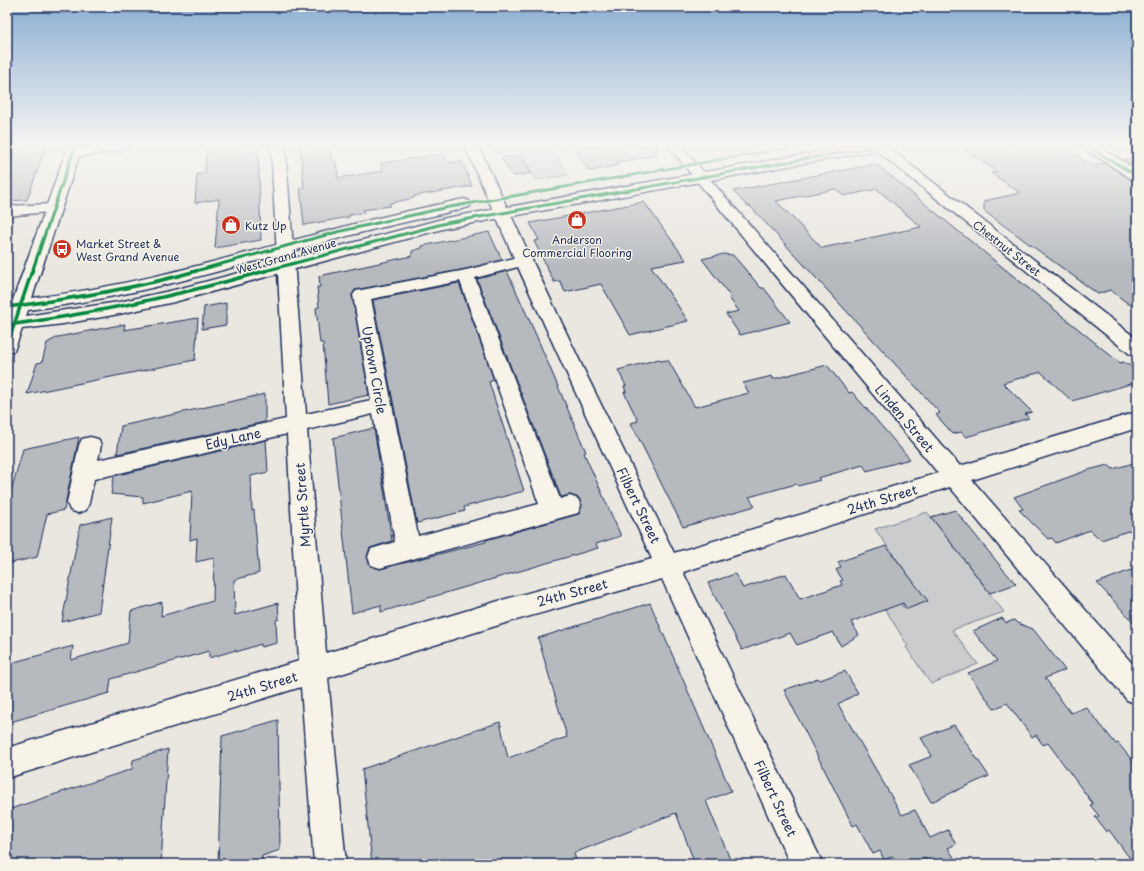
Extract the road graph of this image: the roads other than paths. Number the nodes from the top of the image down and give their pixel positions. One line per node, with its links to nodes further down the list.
1 (60, 187): 8 (main road)
2 (281, 187): 10 (street, Myrtle Street)
3 (489, 187): 7 (street, Filbert Street)
4 (607, 187): 7 (main road, West Grand Avenue)
5 (708, 187): 22 (street, Linden Street)
6 (929, 187): 16 (street, Chestnut Street)
7 (498, 206): 10 (main road, West Grand Avenue); 11 (street, Filbert Street)
8 (53, 208): 9 (street); 13 (main road)
9 (7, 211)
10 (286, 256): 13 (main road, West Grand Avenue); 14 (main road, West Grand Avenue); 19 (street, Myrtle Street)
11 (523, 261): 12 (street, Uptown Circle); 26 (street, Filbert Street)
12 (466, 275): 17 (street, Uptown Circle); 24 (street)
13 (13, 306): 14 (main road)
14 (10, 325): 15 (main road)
15 (7, 346)
16 (1137, 349)
17 (381, 405): 19 (street, Edy Lane); 24 (street, Uptown Circle)
18 (1137, 420): 22 (street, 24th Street)
19 (297, 424): 21 (street, Edy Lane); 27 (street, Myrtle Street)
20 (90, 445): 21 (street)
21 (85, 472): 23 (street)
22 (954, 476): 26 (street, 24th Street); 28 (street, Linden Street)
23 (78, 503)
24 (408, 549): 25 (street)
25 (380, 557)
26 (668, 566): 27 (street, 24th Street); 31 (street, Filbert Street)
27 (314, 670): 29 (street, 24th Street); 30 (street, Myrtle Street)
28 (1137, 690)
29 (7, 763)
30 (330, 864)
31 (807, 864)

